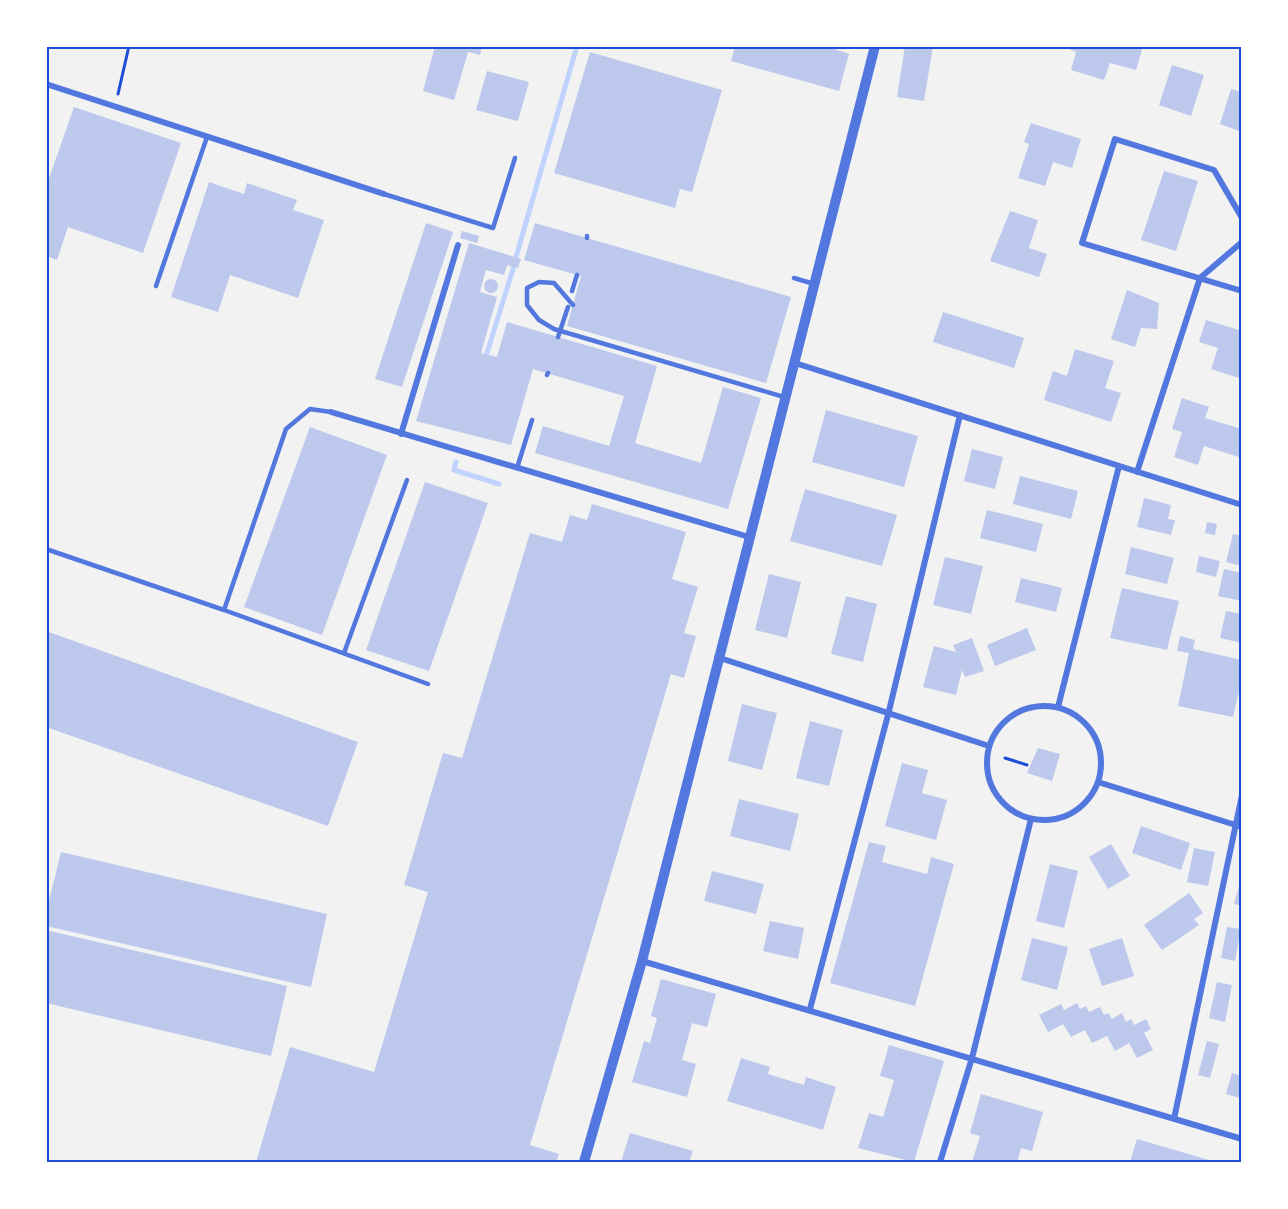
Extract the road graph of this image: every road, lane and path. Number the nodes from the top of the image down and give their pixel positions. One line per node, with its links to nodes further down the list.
1 (875, 46): 14 (street)
2 (129, 47): 4 (path)
3 (46, 84): 4 (street)
4 (115, 107): 5 (street)
5 (207, 137): 7 (street); 15 (lane)
6 (514, 158): 7 (lane)
7 (384, 194)
8 (1242, 218): 13 (street)
9 (1242, 242): 13 (street)
10 (458, 245): 25 (street)
11 (577, 275): 16 (lane)
12 (794, 278): 14 (lane)
13 (1200, 278): 17 (street); 28 (street)
14 (815, 284): 20 (street)
15 (156, 286)
16 (572, 291)
17 (1242, 291)
18 (560, 331): 18 (lane); 19 (lane); 21 (lane)
19 (558, 337)
20 (795, 363): 21 (street); 23 (street)
21 (785, 397): 31 (street)
22 (331, 412): 25 (street); 33 (lane)
23 (960, 416): 26 (street); 38 (street)
24 (532, 420): 27 (lane)
25 (401, 434): 27 (street)
26 (1119, 466): 28 (street); 37 (street)
27 (517, 468): 31 (street)
28 (1137, 472): 30 (street)
29 (406, 480): 34 (lane)
30 (1242, 505)
31 (749, 537): 35 (street)
32 (46, 549): 33 (lane)
33 (224, 610): 34 (lane)
34 (344, 653): 36 (lane)
35 (717, 657): 38 (street); 46 (street)
36 (428, 684)
37 (1058, 707): 39 (street); 42 (street)
38 (888, 715): 39 (street); 47 (street)
39 (989, 746): 44 (street)
40 (1005, 758): 41 (path)
41 (1027, 765)
42 (1098, 782): 44 (street); 45 (street)
43 (1242, 795): 45 (street)
44 (1031, 819): 48 (street)
45 (1238, 826): 49 (street)
46 (642, 961): 47 (street); 51 (street)
47 (810, 1009): 48 (street)
48 (972, 1058): 49 (street); 52 (street)
49 (1174, 1119): 50 (street)
50 (1242, 1139)
51 (584, 1162)
52 (940, 1162)

